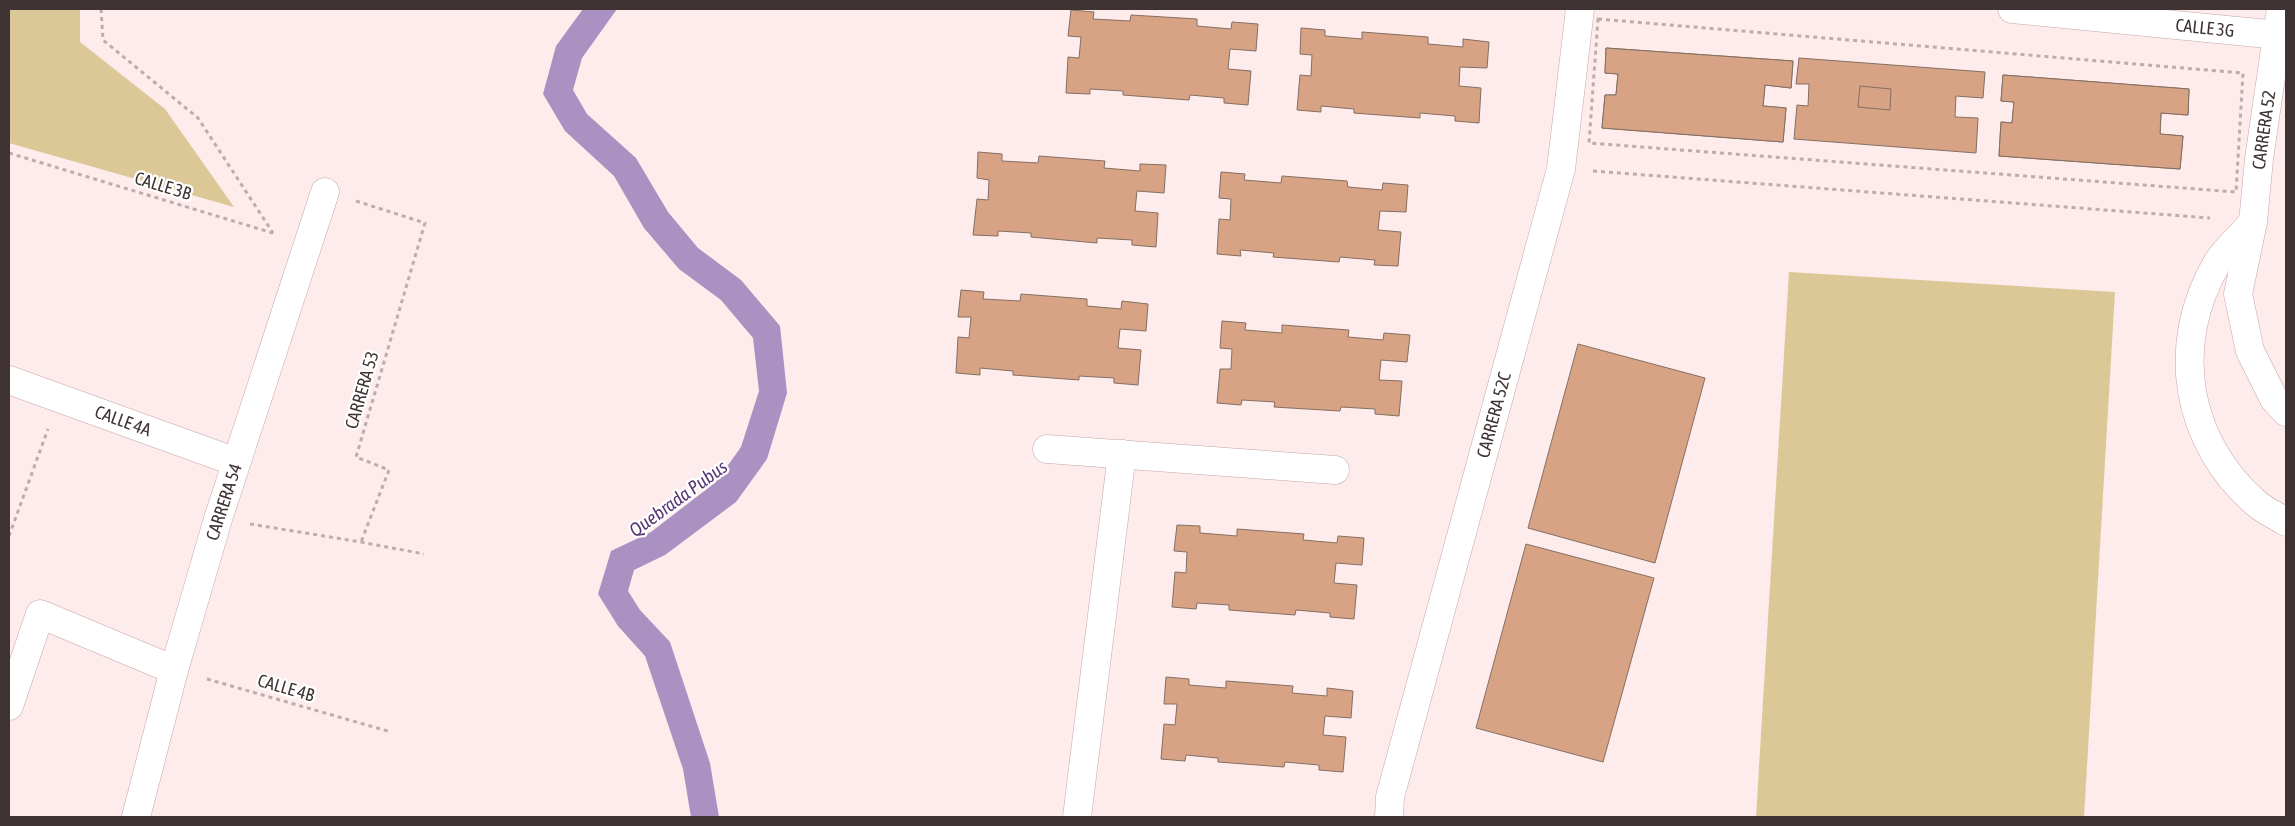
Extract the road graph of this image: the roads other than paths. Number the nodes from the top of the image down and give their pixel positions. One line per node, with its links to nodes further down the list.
1 (2012, 9): 3 (street, CALLE 3G)
2 (1589, 14): 17 (street, CARRERA 52C)
3 (2280, 22): 5 (street, CARRERA 52)
4 (326, 192): 10 (street, CARRERA 54)
5 (2253, 222): 7 (street, CARRERA 52); 12 (street)
6 (9, 380): 10 (street, CALLE 4A)
7 (2286, 412)
8 (1047, 450): 9 (street)
9 (1122, 454): 11 (street); 16 (street)
10 (236, 462): 13 (street, CARRERA 54)
11 (1335, 470)
12 (2286, 522)
13 (174, 670): 14 (street); 15 (street, CARRERA 54)
14 (9, 706)
15 (136, 817)
16 (1077, 817)
17 (1388, 817)

